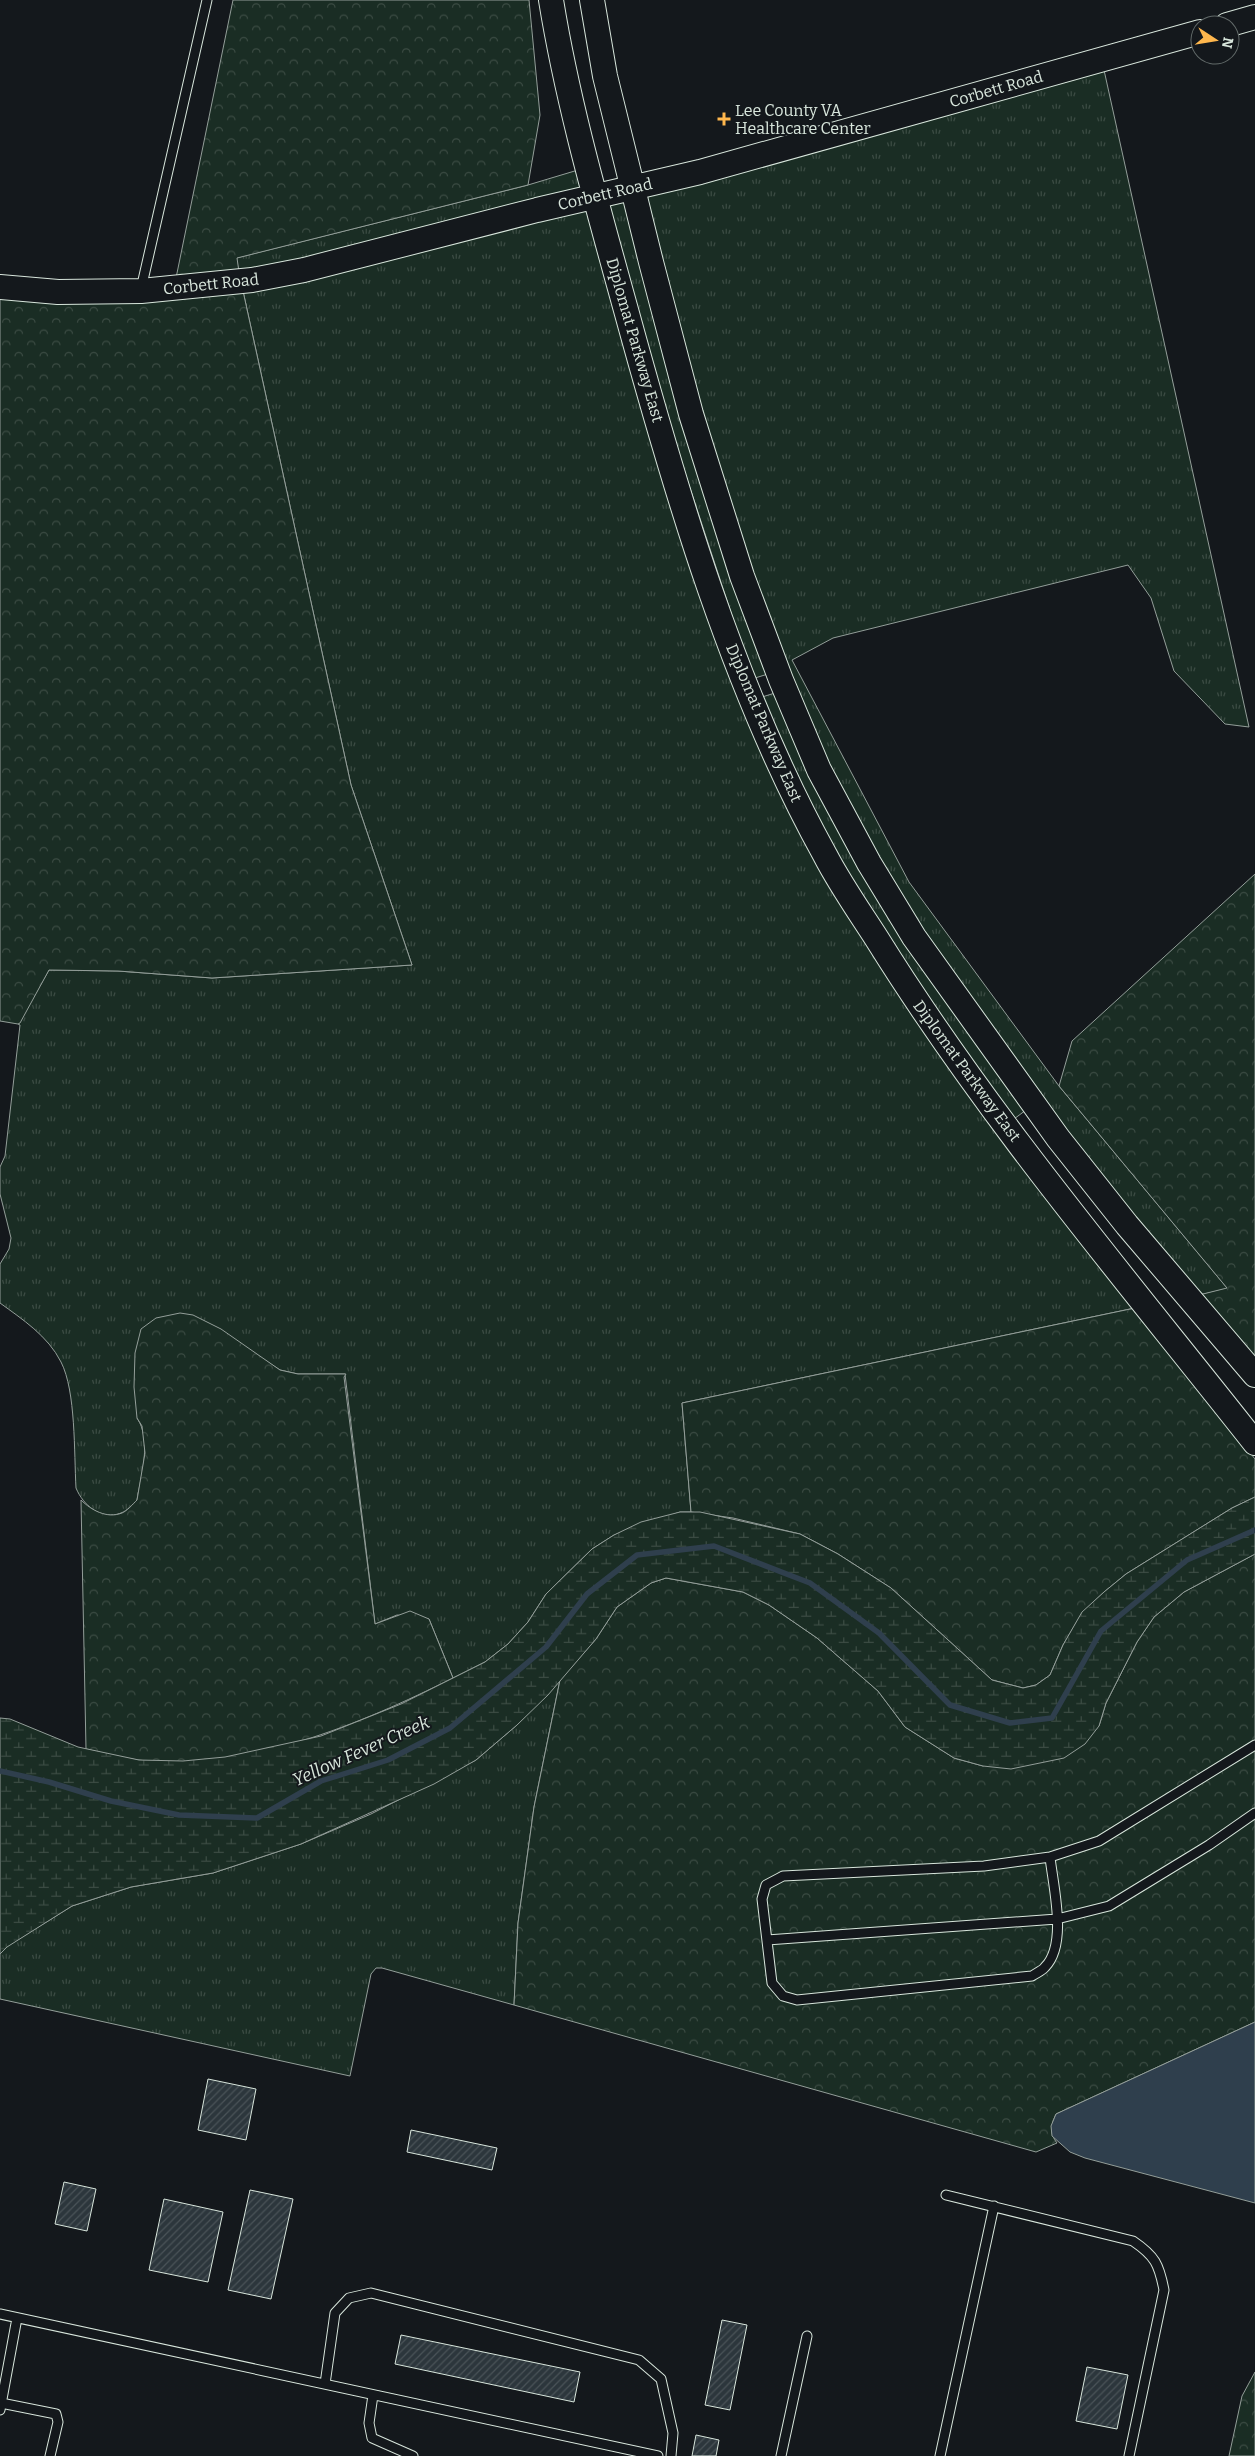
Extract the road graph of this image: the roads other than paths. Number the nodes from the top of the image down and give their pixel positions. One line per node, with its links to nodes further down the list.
1 (207, 0): 10 (lane)
2 (551, 0): 8 (main road, Diplomat Parkway East)
3 (592, 0): 7 (main road, Diplomat Parkway East)
4 (1255, 17): 5 (main road)
5 (1240, 21)
6 (1190, 35): 7 (main road, Corbett Road)
7 (634, 188): 8 (main road, Corbett Road); 11 (main road, Diplomat Parkway East)
8 (595, 196): 10 (main road, Corbett Road); 12 (main road, Diplomat Parkway East)
9 (0, 288): 10 (main road, Corbett Road)
10 (141, 291)
11 (781, 680): 12 (main road); 13 (main road, Diplomat Parkway East)
12 (748, 691): 14 (main road, Diplomat Parkway East)
13 (1047, 1122): 14 (main road); 15 (main road, Diplomat Parkway East)
14 (1020, 1144): 16 (main road, Diplomat Parkway East)
15 (1255, 1375)
16 (1255, 1443)
17 (1255, 1745): 19 (lane)
18 (1255, 1813): 20 (lane)
19 (1050, 1857): 20 (lane); 21 (lane)
20 (1057, 1919): 21 (lane); 21 (lane)
21 (766, 1940)
22 (946, 2195): 23 (lane)
23 (994, 2206): 35 (lane); 36 (lane)
24 (0, 2314): 25 (lane)
25 (17, 2318): 27 (lane); 29 (lane)
26 (807, 2336): 34 (lane)
27 (326, 2384): 28 (lane); 33 (lane)
28 (373, 2395): 31 (lane); 32 (lane)
29 (1, 2407): 30 (lane)
30 (50, 2456)
31 (413, 2456)
32 (658, 2456)
33 (671, 2456)
34 (780, 2456)
35 (940, 2456)
36 (1129, 2456)

